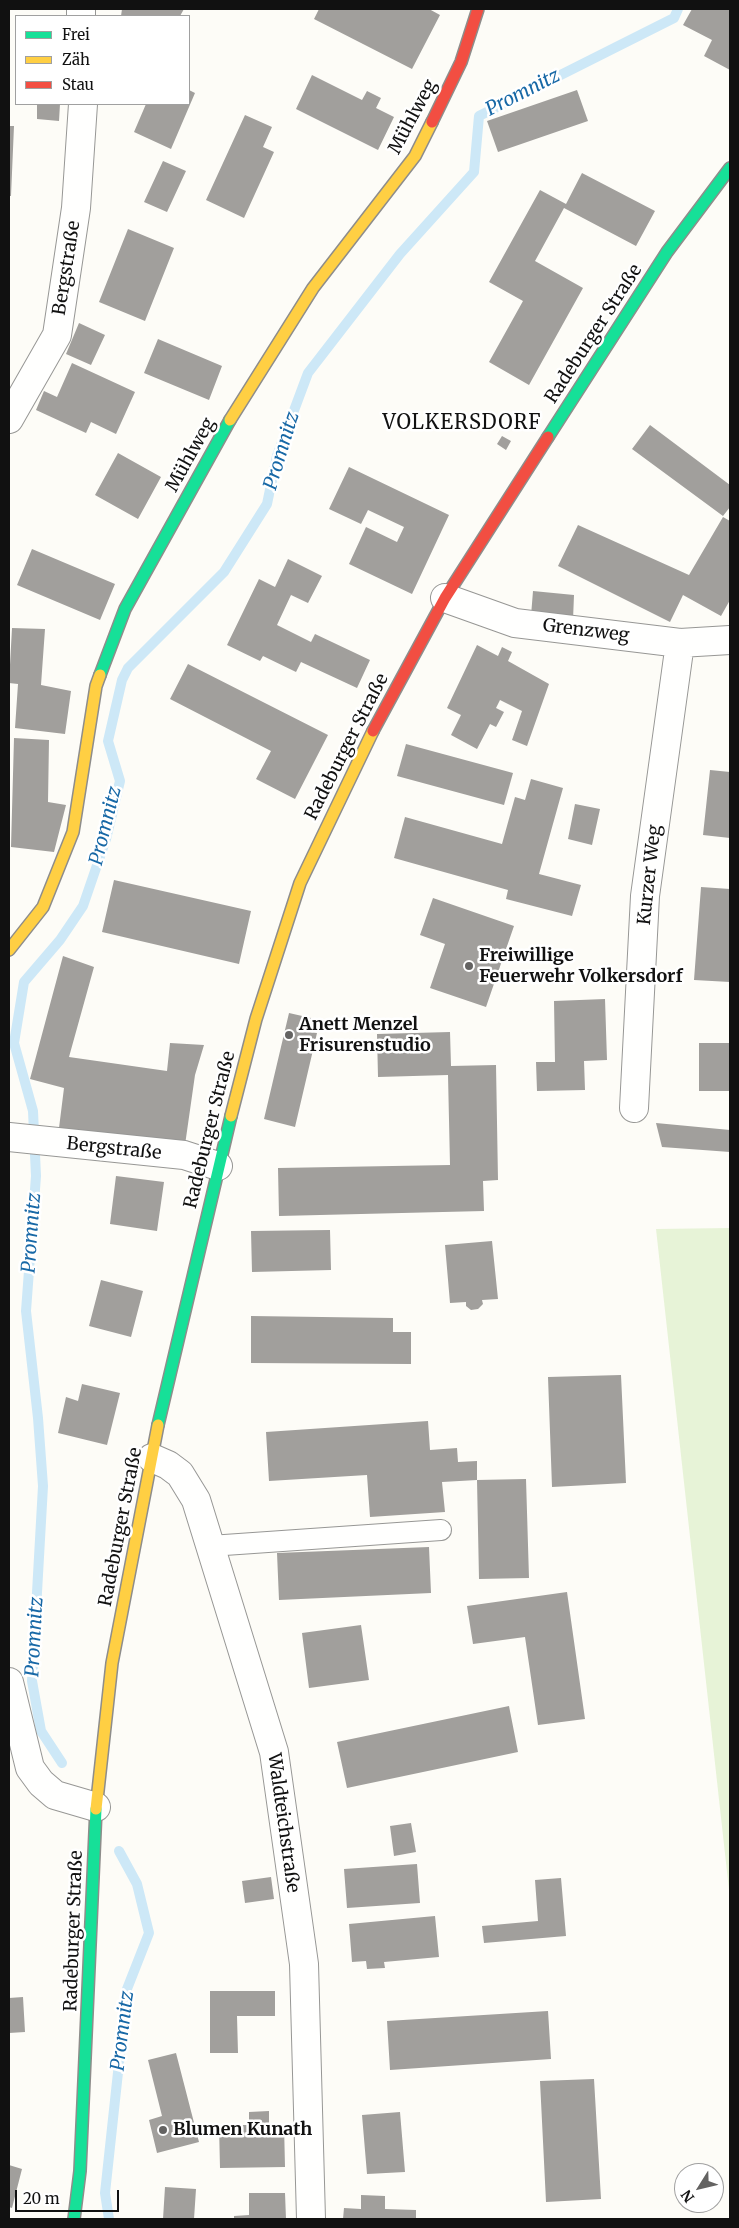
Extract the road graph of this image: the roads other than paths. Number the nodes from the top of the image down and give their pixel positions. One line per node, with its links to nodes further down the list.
1 (478, 9): 8 (main road, Mühlweg)
2 (83, 105): 4 (street, Bergstraße)
3 (730, 168): 5 (main road, Radeburger Straße)
4 (9, 419)
5 (445, 598): 7 (street, Grenzweg); 11 (main road, Radeburger Straße)
6 (730, 640): 7 (street, Grenzweg)
7 (680, 643): 9 (street, Kurzer Weg)
8 (9, 950)
9 (634, 1108)
10 (10, 1138): 11 (street, Bergstraße)
11 (218, 1166): 12 (main road, Radeburger Straße)
12 (152, 1458): 14 (street, Waldteichstraße); 16 (main road, Radeburger Straße)
13 (441, 1530): 14 (lane)
14 (210, 1546): 18 (street, Waldteichstraße)
15 (9, 1682): 16 (street)
16 (96, 1807): 17 (main road, Radeburger Straße)
17 (74, 2219)
18 (311, 2219)

